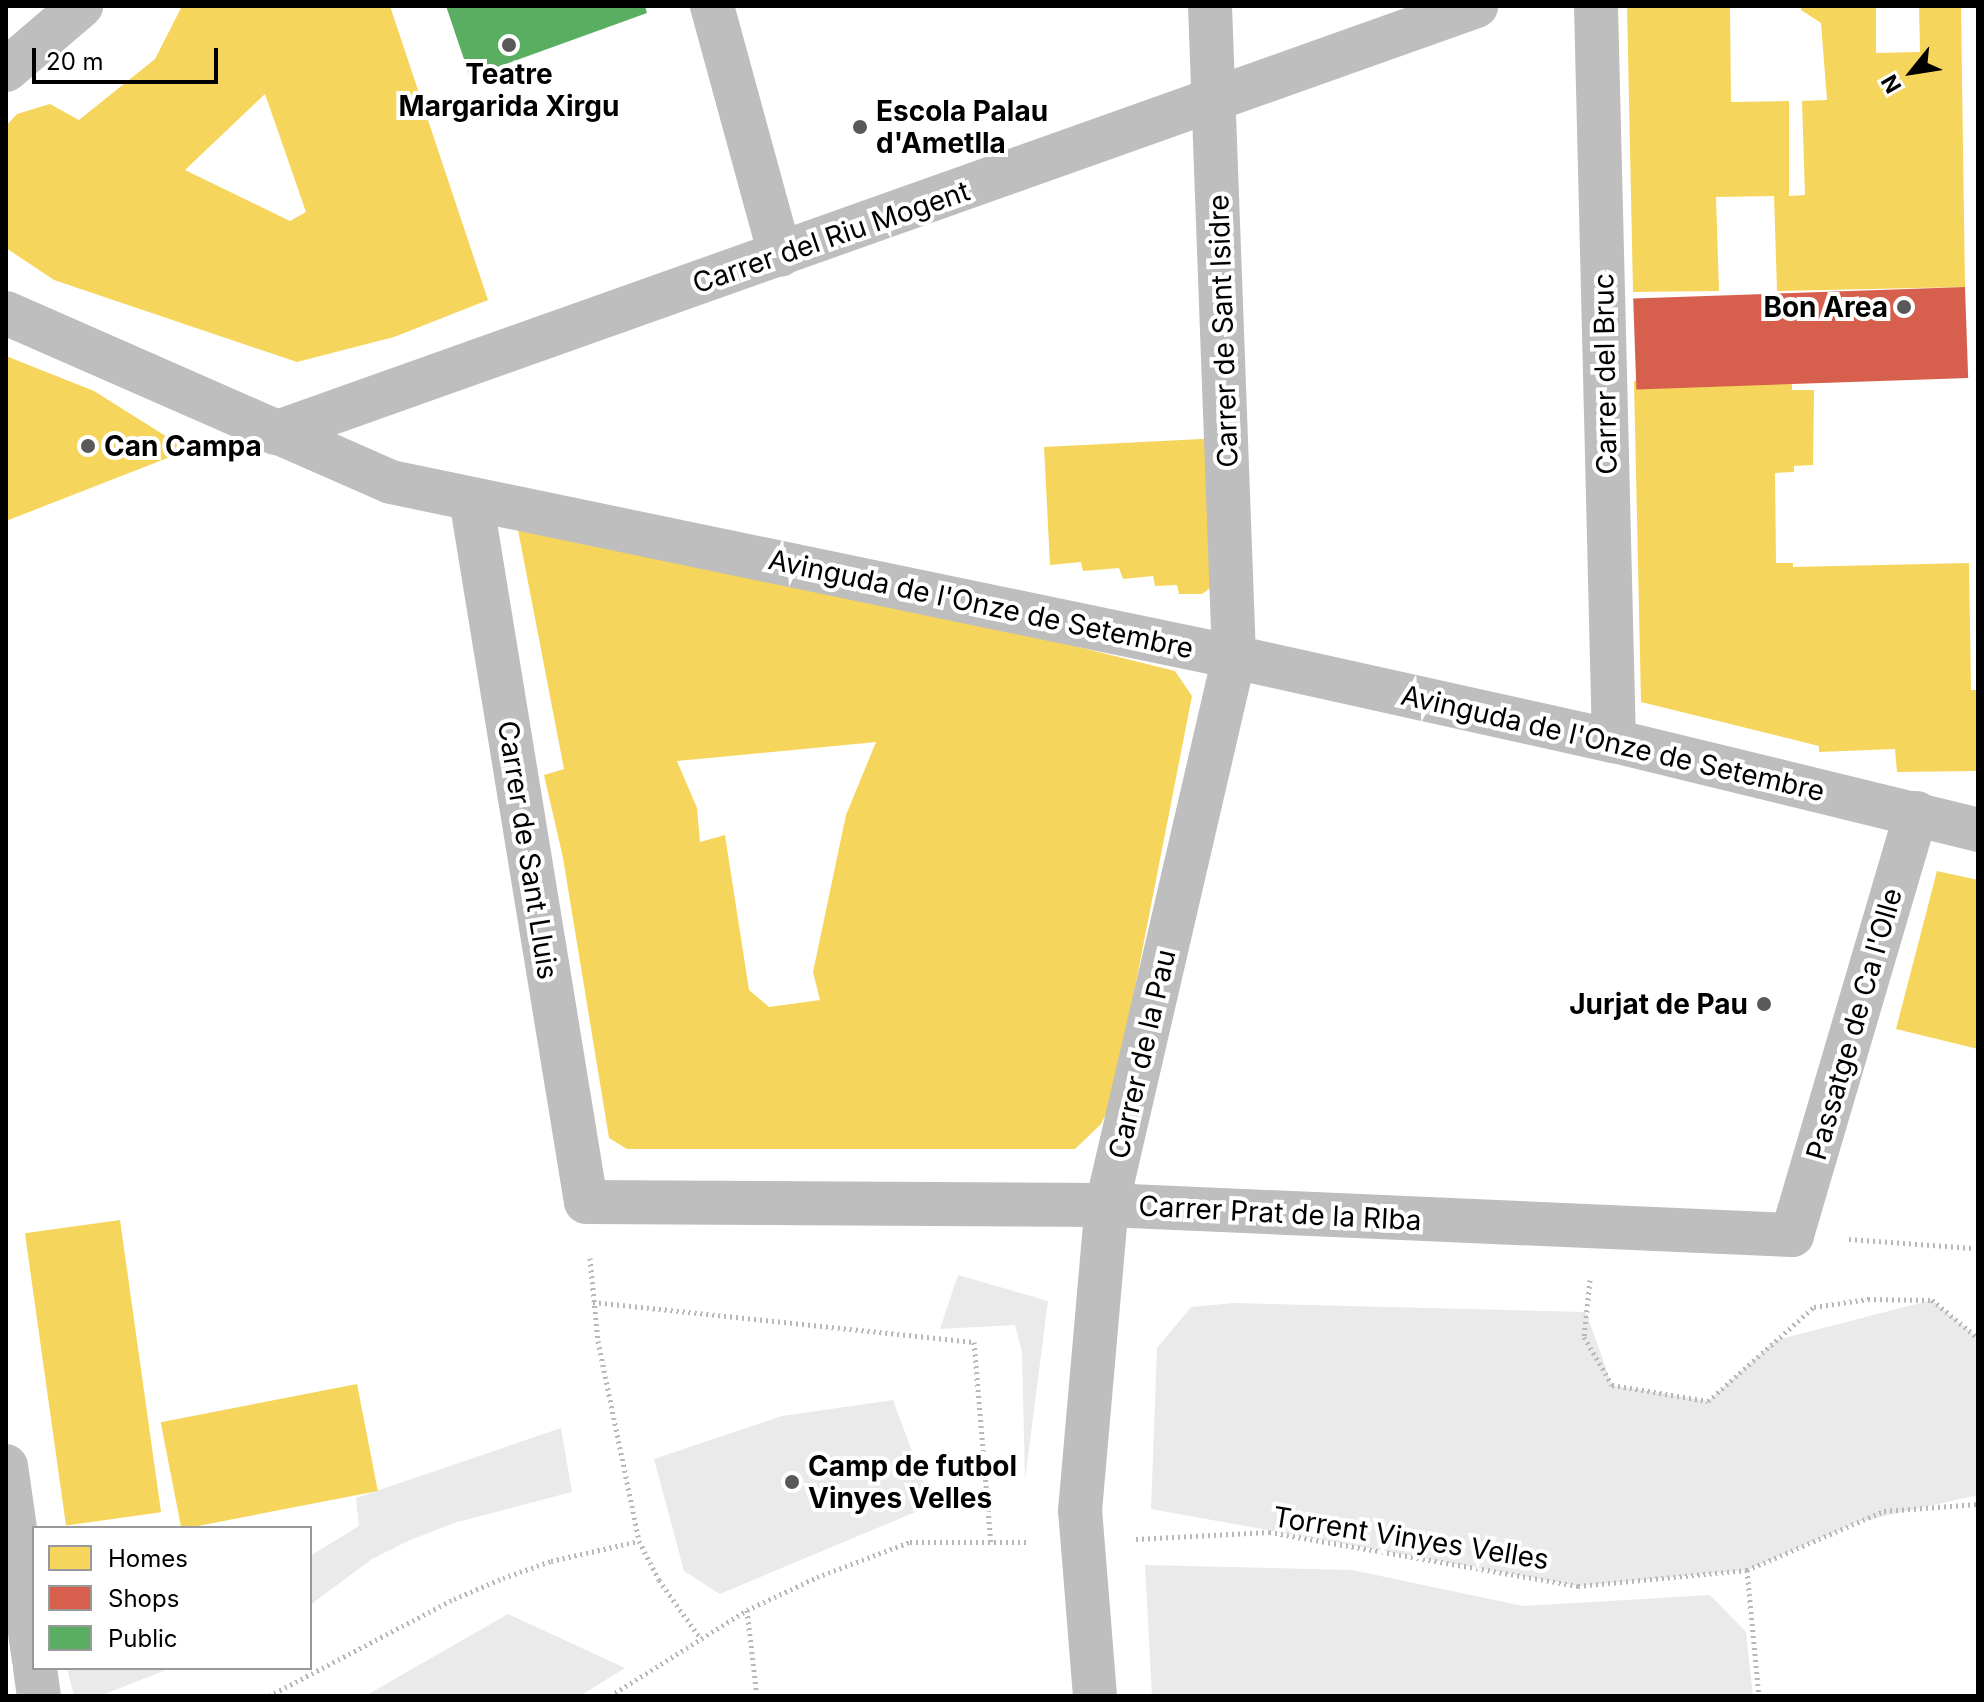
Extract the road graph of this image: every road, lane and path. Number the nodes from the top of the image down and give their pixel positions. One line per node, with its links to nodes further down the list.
1 (81, 6): 6 (street)
2 (712, 6): 8 (street)
3 (1210, 6): 7 (street, Carrer de Sant Isidre)
4 (1476, 6): 7 (street, Carrer del Riu Mogent)
5 (1596, 6): 13 (street, Carrer del Bruc)
6 (6, 70)
7 (1215, 102): 8 (street, Carrer del Riu Mogent); 12 (street, Carrer de Sant Isidre)
8 (780, 255): 10 (street, Carrer del Riu Mogent)
9 (6, 313): 10 (street, Avinguda de l'Onze de Setembre)
10 (275, 433): 11 (street, Avinguda de l'Onze de Setembre)
11 (471, 499): 12 (street, Avinguda de l'Onze de Setembre); 16 (street, Carrer de Sant Lluis)
12 (1234, 657): 13 (street, Avinguda de l'Onze de Setembre); 17 (street, Carrer de la Pau)
13 (1614, 741): 14 (street, Avinguda de l'Onze de Setembre)
14 (1916, 813): 15 (street, Avinguda de l'Onze de Setembre); 19 (street, Passatge de Ca l'Olle)
15 (1978, 830)
16 (586, 1202): 17 (street, Carrer Prat de la RIba); 21 (path)
17 (1107, 1205): 18 (street, Carrer Prat de la RIba); 26 (street, Carrer de la Pau)
18 (1596, 1227): 19 (street, Carrer Prat de la RIba); 22 (path)
19 (1792, 1235): 20 (path)
20 (1973, 1248)
21 (593, 1302): 25 (path); 27 (path)
22 (1978, 1338)
23 (6, 1466): 31 (street)
24 (1978, 1504): 28 (path, Torrent Vinyes Velles)
25 (639, 1541): 30 (path); 34 (path)
26 (1082, 1542): 27 (path, Torrent Vinyes Velles); 28 (path, Torrent Vinyes Velles); 37 (street, Carrer de la Pau)
27 (991, 1543): 29 (path, Torrent Vinyes Velles)
28 (1747, 1570): 38 (path)
29 (747, 1610): 30 (path, Torrent Vinyes Velles); 36 (path)
30 (701, 1639): 35 (path, Torrent Vinyes Velles)
31 (32, 1646)
32 (35, 1670): 33 (street)
33 (39, 1696)
34 (269, 1696)
35 (610, 1696)
36 (757, 1696)
37 (1095, 1696)
38 (1759, 1696)

